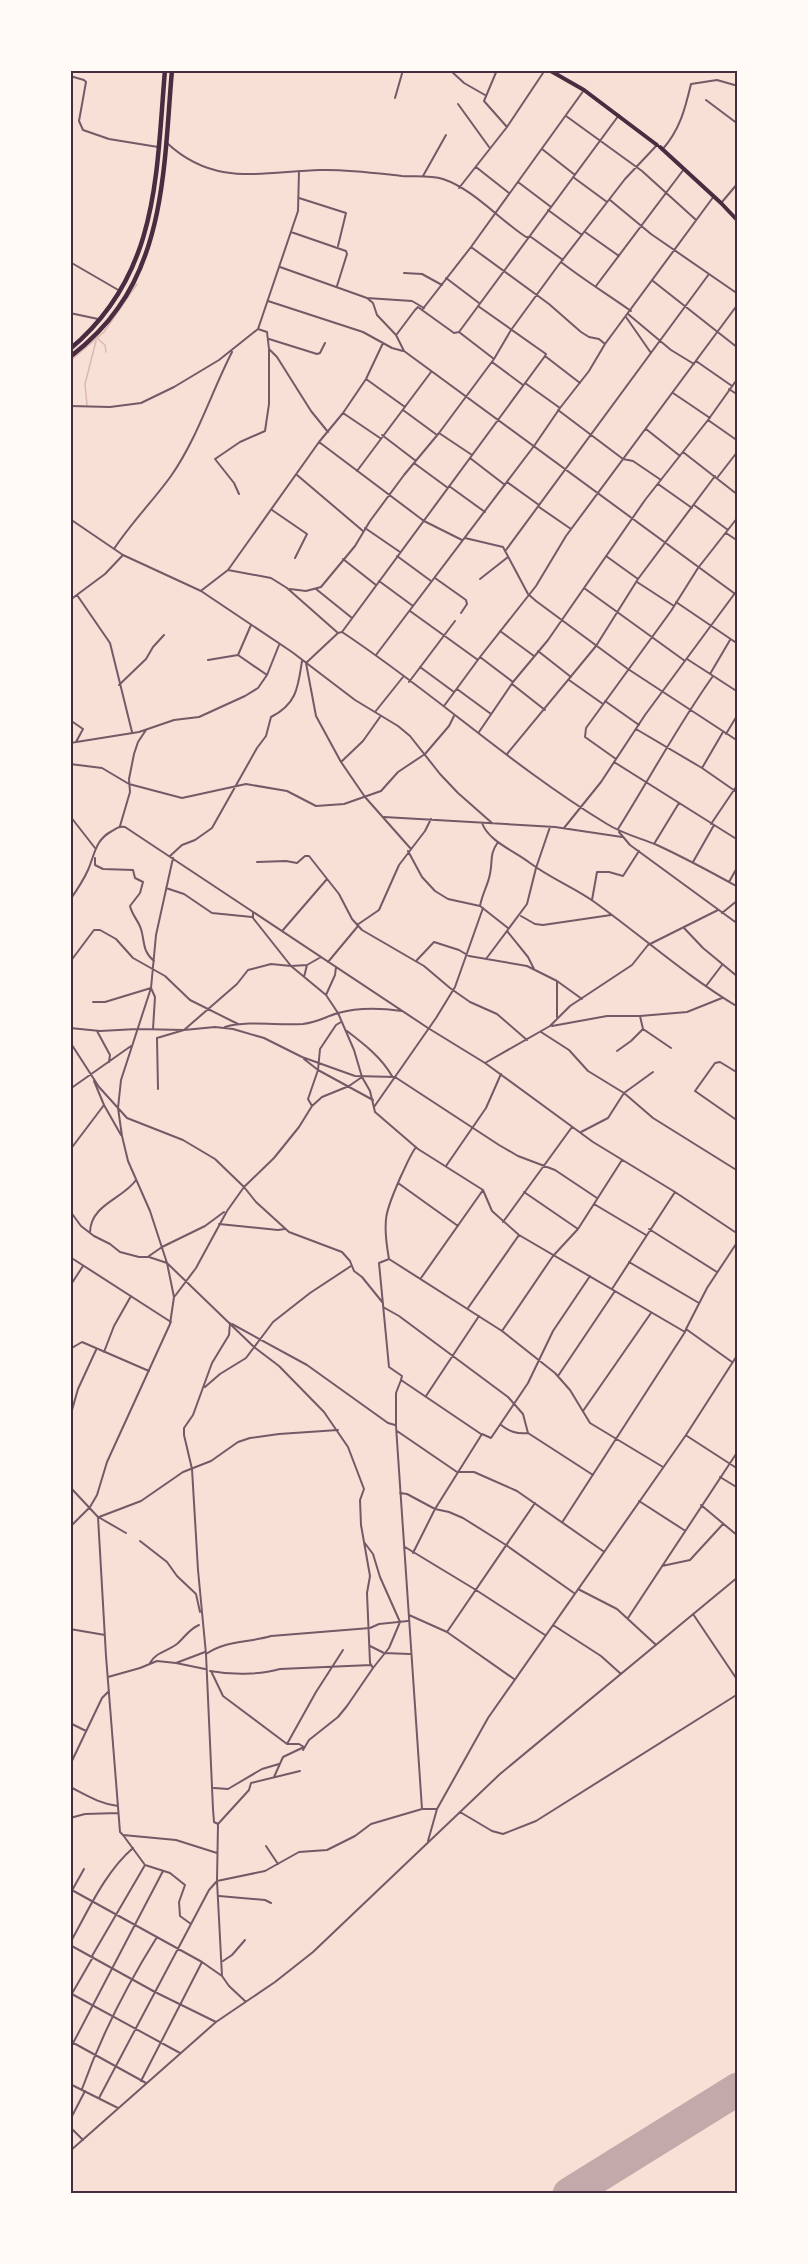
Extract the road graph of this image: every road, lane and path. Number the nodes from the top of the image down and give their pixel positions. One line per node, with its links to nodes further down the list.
1 (165, 70): 21 (highway)
2 (171, 70): 19 (highway)
3 (403, 70): 11 (street)
4 (450, 70): 10 (street)
5 (497, 70): 10 (street)
6 (547, 70): 9 (main road); 17 (street)
7 (70, 76): 21 (street)
8 (738, 86): 23 (street)
9 (584, 90): 14 (main road); 15 (street)
10 (485, 95): 17 (street)
11 (395, 98)
12 (706, 100): 16 (street)
13 (458, 104): 22 (street)
14 (618, 115): 20 (street); 23 (main road)
15 (566, 116): 20 (street); 24 (street)
16 (738, 123)
17 (507, 127): 22 (street)
18 (446, 135): 30 (street)
19 (165, 141): 28 (street); 93 (highway)
20 (598, 141): 26 (street); 29 (street)
21 (158, 147): 63 (highway)
22 (489, 147): 25 (street)
23 (660, 148): 26 (street); 27 (main road)
24 (542, 149): 29 (street); 31 (street)
25 (476, 166): 33 (street); 34 (street)
26 (636, 167): 35 (street); 38 (street)
27 (684, 169): 35 (street); 36 (main road)
28 (299, 171): 30 (street); 37 (street)
29 (574, 176): 38 (street); 40 (street)
30 (423, 177): 33 (street)
31 (518, 182): 34 (street); 40 (street)
32 (738, 183): 39 (street)
33 (459, 188): 41 (street)
34 (510, 193): 41 (street)
35 (666, 194): 42 (street); 44 (street)
36 (714, 196): 39 (main road); 42 (street)
37 (299, 198): 45 (street); 49 (street)
38 (608, 201): 44 (street); 46 (street)
39 (721, 202): 43 (main road)
40 (550, 208): 46 (street); 47 (street)
41 (495, 213): 47 (street); 48 (street)
42 (696, 220): 50 (street)
43 (738, 221)
44 (641, 224): 50 (street); 51 (street)
45 (291, 232): 49 (street); 54 (street)
46 (584, 234): 51 (street); 52 (street)
47 (528, 236): 52 (street); 55 (street)
48 (471, 247): 55 (street); 58 (street)
49 (337, 248): 61 (street)
50 (675, 249): 57 (street); 59 (street)
51 (618, 256): 62 (street)
52 (562, 261): 62 (street); 65 (street)
53 (70, 262): 63 (street)
54 (280, 267): 61 (street); 67 (street)
55 (503, 271): 65 (street); 68 (street)
56 (404, 273): 60 (street)
57 (709, 274): 64 (street); 70 (street)
58 (446, 278): 60 (street); 68 (street)
59 (652, 280): 70 (street); 72 (street)
60 (442, 285): 71 (street)
61 (337, 286): 66 (street)
62 (596, 286): 72 (street)
63 (120, 291): 75 (highway)
64 (738, 294)
65 (536, 295): 77 (street); 85 (street)
66 (367, 298): 71 (street); 80 (street)
67 (268, 302): 76 (street); 84 (street)
68 (479, 304): 77 (street); 79 (street)
69 (738, 304): 78 (street)
70 (686, 306): 78 (street); 82 (street)
71 (423, 309): 79 (street); 80 (street)
72 (631, 311): 74 (street)
73 (70, 313): 75 (street)
74 (627, 315): 82 (street); 85 (street); 91 (street)
75 (101, 320): 87 (highway)
76 (258, 329): 81 (street); 89 (street)
77 (512, 330): 92 (street); 94 (street)
78 (717, 330): 86 (street); 95 (street)
79 (459, 332): 94 (street)
80 (396, 335): 90 (street)
81 (269, 339): 83 (street); 88 (street)
82 (661, 341): 91 (street); 95 (street)
83 (325, 343)
84 (383, 343): 90 (street); 98 (street)
85 (605, 344): 99 (street)
86 (738, 348)
87 (70, 349)
88 (269, 349): 113 (street); 134 (street)
89 (233, 350): 106 (street); 152 (street)
90 (404, 351): 96 (street)
91 (651, 353): 115 (street)
92 (545, 356): 99 (street); 100 (street)
93 (70, 357)
94 (493, 360): 100 (street); 105 (street)
95 (695, 363): 101 (street); 103 (street)
96 (431, 372): 105 (street); 107 (street)
97 (738, 378): 101 (street)
98 (366, 379): 107 (street); 109 (street)
99 (580, 383): 108 (street)
100 (524, 384): 108 (street); 111 (street)
101 (732, 386): 102 (street)
102 (729, 389): 104 (street); 110 (street)
103 (673, 393): 110 (street); 112 (street)
104 (738, 395)
105 (465, 397): 111 (street); 114 (street)
106 (70, 406)
107 (404, 408): 114 (street); 116 (street)
108 (559, 409): 115 (street); 119 (street)
109 (343, 412): 113 (street); 116 (street)
110 (709, 419): 117 (street); 121 (street)
111 (499, 420): 119 (street); 123 (street)
112 (646, 429): 122 (street); 124 (street)
113 (328, 432): 118 (street)
114 (438, 434): 123 (street); 125 (street)
115 (591, 434): 124 (street); 126 (street)
116 (381, 437): 125 (street); 127 (street)
117 (738, 441)
118 (319, 442): 127 (street); 128 (street)
119 (534, 446): 126 (street); 131 (street)
120 (738, 451): 129 (street)
121 (683, 452): 122 (street); 129 (street)
122 (680, 456): 130 (street)
123 (471, 457): 131 (street); 133 (street)
124 (623, 459): 130 (street); 136 (street)
125 (415, 462): 133 (street); 135 (street)
126 (566, 469): 136 (street); 138 (street)
127 (357, 471): 135 (street)
128 (297, 475): 140 (street); 146 (street)
129 (716, 477): 137 (street); 139 (street)
130 (661, 480): 132 (street)
131 (506, 483): 138 (street); 141 (street)
132 (658, 484): 139 (street); 144 (street)
133 (448, 487): 141 (street); 145 (street)
134 (239, 494)
135 (389, 494): 145 (street); 146 (street)
136 (598, 495): 144 (street); 147 (street)
137 (738, 495)
138 (539, 506): 147 (street); 153 (street)
139 (693, 506): 148 (street); 151 (street)
140 (272, 510): 159 (street); 162 (street)
141 (485, 512): 149 (street)
142 (738, 517): 148 (street)
143 (70, 519): 152 (street)
144 (631, 519): 151 (street); 156 (street)
145 (424, 520): 149 (street); 154 (street)
146 (364, 529): 154 (street); 160 (street)
147 (572, 530): 174 (street)
148 (727, 531): 150 (street); 161 (street)
149 (464, 539): 153 (street); 163 (street)
150 (738, 541)
151 (665, 544): 161 (street); 165 (street)
152 (114, 549): 155 (street)
153 (506, 550): 158 (street)
154 (400, 552): 157 (street)
155 (123, 555): 173 (street); 176 (street)
156 (606, 555): 165 (street); 170 (street)
157 (397, 556): 166 (street); 167 (street)
158 (508, 557): 164 (street); 174 (street)
159 (295, 558)
160 (343, 559): 168 (street); 171 (street)
161 (698, 568): 175 (street); 179 (street)
162 (228, 570): 169 (street); 173 (street)
163 (435, 578): 167 (street); 183 (street)
164 (480, 579)
165 (638, 580): 181 (street); 184 (street)
166 (379, 581): 168 (street); 180 (street)
167 (431, 582): 180 (street)
168 (376, 585): 185 (street)
169 (287, 588): 171 (street); 192 (street)
170 (584, 588): 184 (street); 186 (street)
171 (316, 589): 185 (street)
172 (738, 589): 175 (street)
173 (201, 591): 188 (street)
174 (528, 594): 186 (street); 190 (street)
175 (734, 594): 177 (street); 189 (street)
176 (76, 595): 178 (street); 217 (street)
177 (738, 596)
178 (70, 600)
179 (676, 602): 181 (street); 189 (street)
180 (413, 606): 182 (street)
181 (674, 606): 195 (street)
182 (410, 611): 194 (street); 202 (street)
183 (461, 612)
184 (617, 612): 195 (street); 199 (street)
185 (352, 618): 191 (street)
186 (561, 620): 199 (street); 200 (street)
187 (455, 621): 194 (street)
188 (251, 625): 197 (street); 201 (street)
189 (710, 627): 196 (street); 207 (street)
190 (500, 630): 203 (street); 204 (street)
191 (342, 632): 192 (street); 202 (street)
192 (338, 633): 208 (street)
193 (164, 635): 217 (street)
194 (444, 636): 204 (street); 209 (street)
195 (651, 637): 207 (street); 210 (street)
196 (730, 640): 198 (street); 212 (street)
197 (279, 644): 206 (street); 211 (street)
198 (738, 644)
199 (596, 646): 210 (street); 214 (street)
200 (538, 651): 203 (street); 214 (street)
201 (238, 655): 205 (street); 211 (street)
202 (376, 655): 213 (street)
203 (534, 656): 216 (street)
204 (479, 658): 216 (street); 218 (street)
205 (208, 660)
206 (302, 660): 208 (street); 249 (street)
207 (686, 660): 212 (street); 219 (street)
208 (306, 663): 225 (street); 244 (street)
209 (420, 667): 215 (street); 218 (street)
210 (628, 669): 219 (street); 221 (street)
211 (267, 675): 233 (street)
212 (711, 675): 220 (street); 223 (street)
213 (403, 677): 215 (street); 225 (street)
214 (570, 678): 221 (street); 224 (street)
215 (409, 682): 222 (street)
216 (512, 683): 224 (street); 226 (street)
217 (119, 685): 234 (street)
218 (455, 691): 222 (street); 226 (street)
219 (663, 692): 223 (street); 231 (street)
220 (738, 692)
221 (604, 703): 231 (street); 243 (street)
222 (444, 706): 228 (street)
223 (689, 709): 236 (street); 240 (street)
224 (545, 710): 242 (street)
225 (374, 712): 229 (street)
226 (491, 714): 235 (street)
227 (738, 714): 236 (street)
228 (455, 715): 235 (street); 241 (street)
229 (381, 716): 241 (street); 244 (street)
230 (70, 720): 238 (street)
231 (639, 725): 232 (street)
232 (636, 729): 240 (street); 243 (street)
233 (146, 730): 234 (street); 248 (street)
234 (132, 732): 238 (street)
235 (479, 732): 242 (street)
236 (725, 733): 237 (street); 246 (street)
237 (738, 741)
238 (76, 742): 239 (street)
239 (70, 743)
240 (668, 747): 246 (street); 247 (street)
241 (425, 754): 253 (street); 260 (street)
242 (507, 754): 255 (street)
243 (615, 761): 247 (street); 255 (street)
244 (341, 762): 253 (street)
245 (70, 764): 248 (street)
246 (702, 768): 251 (street)
247 (647, 783): 254 (street); 265 (street)
248 (129, 784): 249 (street); 262 (street)
249 (236, 785): 253 (street); 274 (street)
250 (737, 786): 251 (street)
251 (734, 790): 252 (street); 261 (street)
252 (738, 793)
253 (365, 797): 257 (street)
254 (679, 803): 261 (street); 269 (street)
255 (581, 806): 264 (street); 265 (street)
256 (70, 816): 270 (street)
257 (384, 817): 258 (street); 271 (street)
258 (431, 819): 259 (street); 271 (street)
259 (482, 823): 260 (street); 268 (street)
260 (492, 824): 263 (street)
261 (712, 825): 267 (street); 276 (street)
262 (120, 826): 270 (street); 274 (street)
263 (550, 826): 264 (street); 278 (street)
264 (564, 828): 266 (street)
265 (618, 831): 266 (street); 269 (street)
266 (622, 837): 272 (street)
267 (738, 840)
268 (498, 842): 278 (street); 286 (street)
269 (654, 844): 276 (street)
270 (95, 848): 273 (street)
271 (409, 850): 286 (street); 294 (street)
272 (639, 851): 284 (street); 287 (street)
273 (94, 855): 283 (street); 302 (street)
274 (171, 857): 282 (street); 288 (street)
275 (257, 862): 279 (street)
276 (692, 862): 280 (street)
277 (738, 866): 280 (street)
278 (536, 868): 284 (street); 291 (street)
279 (327, 879): 294 (street); 296 (street)
280 (729, 882): 281 (street)
281 (738, 887)
282 (166, 888): 292 (street); 302 (street)
283 (70, 900)
284 (592, 900): 290 (street)
285 (738, 900): 289 (street)
286 (482, 907): 297 (street); 299 (street)
287 (718, 910): 289 (street); 295 (street)
288 (253, 912): 292 (street); 296 (street)
289 (722, 913): 293 (street)
290 (611, 915): 291 (street); 298 (street)
291 (520, 916): 297 (street)
292 (253, 918): 308 (street)
293 (738, 924)
294 (357, 925): 303 (street); 305 (street)
295 (684, 927): 298 (street); 307 (street)
296 (283, 930): 300 (street)
297 (508, 930): 301 (street); 311 (street)
298 (648, 945): 315 (street); 321 (street)
299 (467, 954): 301 (street); 303 (street); 317 (street)
300 (321, 957): 305 (street); 306 (street)
301 (486, 959): 311 (street)
302 (154, 961): 310 (street)
303 (416, 961): 317 (street)
304 (70, 962): 310 (street)
305 (328, 962): 309 (street)
306 (307, 965): 308 (street); 313 (street)
307 (722, 965): 312 (street); 315 (street)
308 (291, 966): 313 (street); 325 (street)
309 (336, 967): 318 (street); 320 (street)
310 (153, 969): 316 (street); 325 (street)
311 (534, 969): 314 (street)
312 (738, 976)
313 (304, 978): 318 (street)
314 (557, 981): 321 (street); 329 (street)
315 (706, 986): 319 (street)
316 (151, 988): 322 (street); 336 (street); 338 (street)
317 (453, 990): 335 (street); 343 (street)
318 (326, 995): 327 (street)
319 (722, 998): 323 (street); 328 (street)
320 (386, 999): 324 (street); 326 (street)
321 (582, 999): 329 (street)
322 (93, 1002)
323 (738, 1007)
324 (383, 1008): 326 (street); 327 (street)
325 (209, 1009): 331 (street); 339 (street)
326 (405, 1012): 335 (street)
327 (338, 1013): 330 (street); 331 (street)
328 (640, 1016): 332 (street); 337 (street)
329 (557, 1017): 332 (street)
330 (341, 1022): 341 (street); 350 (street)
331 (238, 1024): 334 (street)
332 (550, 1026): 342 (street)
333 (70, 1028): 340 (street)
334 (222, 1028): 339 (street); 348 (street)
335 (428, 1028): 351 (street); 358 (street)
336 (137, 1029): 338 (street); 340 (street); 345 (street)
337 (643, 1029): 346 (street); 347 (street)
338 (153, 1030): 339 (street)
339 (184, 1030): 361 (street)
340 (96, 1031): 349 (street)
341 (347, 1031): 357 (street); 358 (street)
342 (540, 1032): 343 (street); 362 (street)
343 (527, 1040): 351 (street)
344 (70, 1042): 356 (street)
345 (131, 1046): 349 (street); 367 (street)
346 (671, 1048)
347 (617, 1051)
348 (302, 1058): 350 (street); 352 (street)
349 (109, 1062): 356 (street)
350 (317, 1063): 352 (street); 357 (street)
351 (485, 1063): 355 (street)
352 (318, 1070): 359 (street); 365 (street)
353 (652, 1072): 362 (street)
354 (738, 1072): 368 (street)
355 (501, 1074): 369 (street); 370 (street)
356 (92, 1076): 360 (street); 364 (street); 367 (street)
357 (362, 1077): 358 (street); 359 (street); 363 (street)
358 (395, 1077): 366 (street); 369 (street)
359 (349, 1086): 363 (street); 365 (street)
360 (70, 1089)
361 (158, 1089)
362 (624, 1093): 371 (street); 378 (street)
363 (373, 1100): 366 (street)
364 (104, 1105): 372 (street); 374 (street)
365 (312, 1106): 381 (street)
366 (374, 1107): 373 (street)
367 (118, 1108): 372 (street); 381 (street)
368 (738, 1121)
369 (474, 1127): 376 (street); 377 (street)
370 (572, 1127): 371 (street); 376 (street)
371 (580, 1133): 375 (street)
372 (122, 1136): 379 (street)
373 (416, 1147): 377 (street); 380 (street)
374 (70, 1150)
375 (622, 1160): 384 (street); 385 (street)
376 (546, 1166): 383 (street); 385 (street)
377 (446, 1167): 382 (street)
378 (738, 1171)
379 (136, 1180): 395 (street); 400 (street)
380 (398, 1183): 391 (street); 404 (street)
381 (244, 1187): 387 (street); 392 (street)
382 (483, 1190): 389 (street); 391 (street)
383 (524, 1192): 389 (street); 393 (street)
384 (675, 1192): 394 (street); 397 (street)
385 (597, 1198): 386 (street)
386 (593, 1204): 393 (street); 398 (street)
387 (227, 1210): 390 (street); 400 (street)
388 (70, 1211): 395 (street)
389 (503, 1222): 396 (street)
390 (219, 1224): 392 (street); 412 (street)
391 (458, 1226): 411 (street)
392 (285, 1229): 408 (street)
393 (578, 1229): 401 (street)
394 (649, 1229): 398 (street); 409 (street)
395 (90, 1233): 403 (street)
396 (519, 1234): 401 (street); 419 (street)
397 (738, 1234)
398 (646, 1235): 405 (street)
399 (738, 1241): 409 (street)
400 (162, 1247): 403 (street); 406 (street)
401 (553, 1256): 410 (street); 424 (street)
402 (70, 1257): 407 (street)
403 (149, 1257): 406 (street)
404 (389, 1259): 411 (street); 418 (street)
405 (629, 1262): 414 (street); 417 (street)
406 (167, 1263): 412 (street); 416 (street)
407 (84, 1265): 413 (street); 415 (street)
408 (352, 1265): 418 (street); 426 (street)
409 (717, 1272): 417 (street)
410 (590, 1276): 414 (street); 433 (street)
411 (421, 1278): 419 (street)
412 (187, 1281): 416 (street); 423 (street)
413 (70, 1286)
414 (614, 1290): 420 (street); 436 (street)
415 (131, 1296): 422 (street); 430 (street)
416 (174, 1297): 422 (street)
417 (699, 1303): 425 (street)
418 (383, 1305): 432 (street); 437 (street)
419 (468, 1308): 421 (street)
420 (651, 1312): 425 (street); 441 (street)
421 (479, 1316): 424 (street); 432 (street)
422 (171, 1322): 435 (street)
423 (230, 1323): 426 (street); 427 (street); 438 (street)
424 (502, 1331): 433 (street)
425 (686, 1331): 434 (street); 450 (street)
426 (261, 1339): 427 (street); 444 (street)
427 (254, 1347): 438 (street); 445 (street)
428 (70, 1349): 429 (street)
429 (97, 1349): 430 (street); 442 (street)
430 (104, 1352): 435 (street)
431 (738, 1354): 434 (street)
432 (453, 1357): 439 (street); 440 (street)
433 (538, 1360): 436 (street); 440 (street)
434 (732, 1362): 449 (street)
435 (149, 1371): 465 (street)
436 (558, 1376): 441 (street)
437 (401, 1380): 439 (street); 444 (street)
438 (203, 1389): 453 (street)
439 (426, 1396): 448 (street)
440 (514, 1404): 443 (street); 447 (street)
441 (582, 1412): 450 (street)
442 (70, 1417)
443 (501, 1425): 447 (street); 448 (street)
444 (396, 1426): 446 (street)
445 (338, 1430): 453 (street); 475 (street)
446 (397, 1431): 456 (street); 461 (street)
447 (528, 1433): 457 (street)
448 (482, 1434): 456 (street)
449 (686, 1435): 452 (street); 454 (street)
450 (615, 1439): 454 (street); 457 (street)
451 (738, 1451): 452 (street)
452 (729, 1463): 455 (street); 458 (street)
453 (192, 1467): 467 (street); 485 (street)
454 (663, 1467): 462 (street)
455 (738, 1469)
456 (457, 1472): 463 (street); 466 (street)
457 (593, 1475): 468 (street)
458 (720, 1477): 460 (street); 464 (street)
459 (70, 1487): 465 (street)
460 (738, 1488)
461 (400, 1493): 466 (street); 477 (street)
462 (639, 1501): 471 (street); 478 (street)
463 (535, 1503): 468 (street); 476 (street)
464 (701, 1505): 469 (street); 471 (street)
465 (90, 1507): 467 (street); 470 (street)
466 (435, 1509): 476 (street); 479 (street)
467 (98, 1517): 472 (street); 496 (street)
468 (562, 1522): 478 (street)
469 (723, 1524): 473 (street); 480 (street)
470 (70, 1527)
471 (684, 1531): 480 (street)
472 (126, 1533)
473 (738, 1536)
474 (140, 1541): 485 (street)
475 (364, 1542): 490 (street); 493 (street)
476 (506, 1545): 483 (street); 484 (street)
477 (405, 1547): 479 (street); 487 (street)
478 (603, 1551): 482 (street)
479 (413, 1553): 483 (street)
480 (662, 1566): 488 (street)
481 (738, 1577): 486 (street)
482 (578, 1588): 484 (street); 488 (street)
483 (476, 1590): 495 (street); 497 (street)
484 (574, 1593): 492 (street)
485 (202, 1614): 501 (street)
486 (693, 1614): 498 (street); 512 (street)
487 (409, 1616): 489 (street); 495 (street)
488 (628, 1618): 498 (street)
489 (409, 1620): 490 (street); 503 (street)
490 (400, 1622): 493 (street); 502 (street)
491 (199, 1625): 504 (street)
492 (553, 1625): 497 (street); 509 (street)
493 (370, 1628): 499 (street); 501 (street)
494 (70, 1629): 496 (street)
495 (447, 1632): 511 (street)
496 (105, 1635): 510 (street)
497 (545, 1635): 511 (street)
498 (656, 1645): 509 (street)
499 (370, 1646): 502 (street); 506 (street)
500 (344, 1650): 507 (street)
501 (206, 1653): 505 (street); 508 (street)
502 (384, 1653): 503 (street); 506 (street)
503 (411, 1653): 526 (street)
504 (150, 1663): 505 (street); 510 (street)
505 (176, 1663): 508 (street)
506 (372, 1666): 507 (street); 518 (street)
507 (332, 1667): 508 (street); 517 (street)
508 (208, 1670): 517 (street); 524 (street)
509 (621, 1675): 528 (street)
510 (108, 1677): 513 (street)
511 (514, 1680): 527 (street)
512 (738, 1681)
513 (109, 1691): 516 (street); 525 (street)
514 (738, 1694): 528 (street)
515 (70, 1723): 516 (street)
516 (86, 1731): 520 (street)
517 (287, 1744): 518 (street)
518 (304, 1749): 519 (street)
519 (279, 1764): 522 (street); 524 (street)
520 (70, 1765)
521 (300, 1772): 522 (street)
522 (273, 1777): 531 (street)
523 (70, 1787): 525 (street)
524 (214, 1788): 531 (street)
525 (118, 1806): 529 (street)
526 (422, 1809): 527 (street); 537 (street)
527 (437, 1809): 533 (street)
528 (460, 1812): 533 (street)
529 (119, 1814): 530 (street); 532 (street)
530 (70, 1818)
531 (218, 1824): 536 (street)
532 (123, 1835): 535 (street); 536 (street)
533 (427, 1842): 561 (street)
534 (266, 1846): 537 (street)
535 (133, 1848): 538 (street); 544 (street)
536 (217, 1853): 541 (street)
537 (278, 1864): 541 (street)
538 (145, 1865): 540 (street); 546 (street)
539 (84, 1869): 542 (street)
540 (163, 1871): 547 (street); 548 (street)
541 (217, 1881): 543 (street); 547 (street)
542 (71, 1891): 544 (street)
543 (219, 1896): 545 (street); 554 (street)
544 (94, 1902): 546 (street); 551 (street)
545 (271, 1903)
546 (115, 1914): 548 (street); 553 (street)
547 (192, 1924): 552 (street)
548 (136, 1925): 549 (street); 556 (street)
549 (157, 1937): 552 (street); 558 (street)
550 (245, 1940): 554 (street)
551 (70, 1944): 553 (street)
552 (178, 1948): 555 (street); 559 (street)
553 (92, 1957): 556 (street); 560 (street)
554 (222, 1961): 557 (street)
555 (202, 1962): 557 (street); 562 (street)
556 (113, 1969): 558 (street); 563 (street)
557 (222, 1976): 561 (street)
558 (132, 1980): 559 (street); 564 (street)
559 (155, 1992): 562 (street); 566 (street)
560 (71, 1994): 563 (street)
561 (245, 2001): 565 (street)
562 (179, 2004): 565 (street); 568 (street)
563 (93, 2005): 564 (street); 567 (street)
564 (113, 2016): 566 (street); 571 (street)
565 (216, 2022): 570 (street)
566 (136, 2029): 568 (street); 572 (street)
567 (72, 2042): 569 (street); 571 (street)
568 (160, 2042): 570 (street); 573 (street)
569 (70, 2049)
570 (180, 2053): 574 (street)
571 (94, 2055): 572 (street); 576 (street)
572 (116, 2067): 573 (street); 577 (street)
573 (141, 2081): 574 (street)
574 (146, 2083): 578 (street)
575 (70, 2084): 576 (street)
576 (84, 2090): 577 (street); 579 (street)
577 (99, 2098): 578 (street)
578 (118, 2108): 581 (street)
579 (70, 2120)
580 (70, 2127): 581 (street)
581 (83, 2140): 582 (street)
582 (70, 2151)

